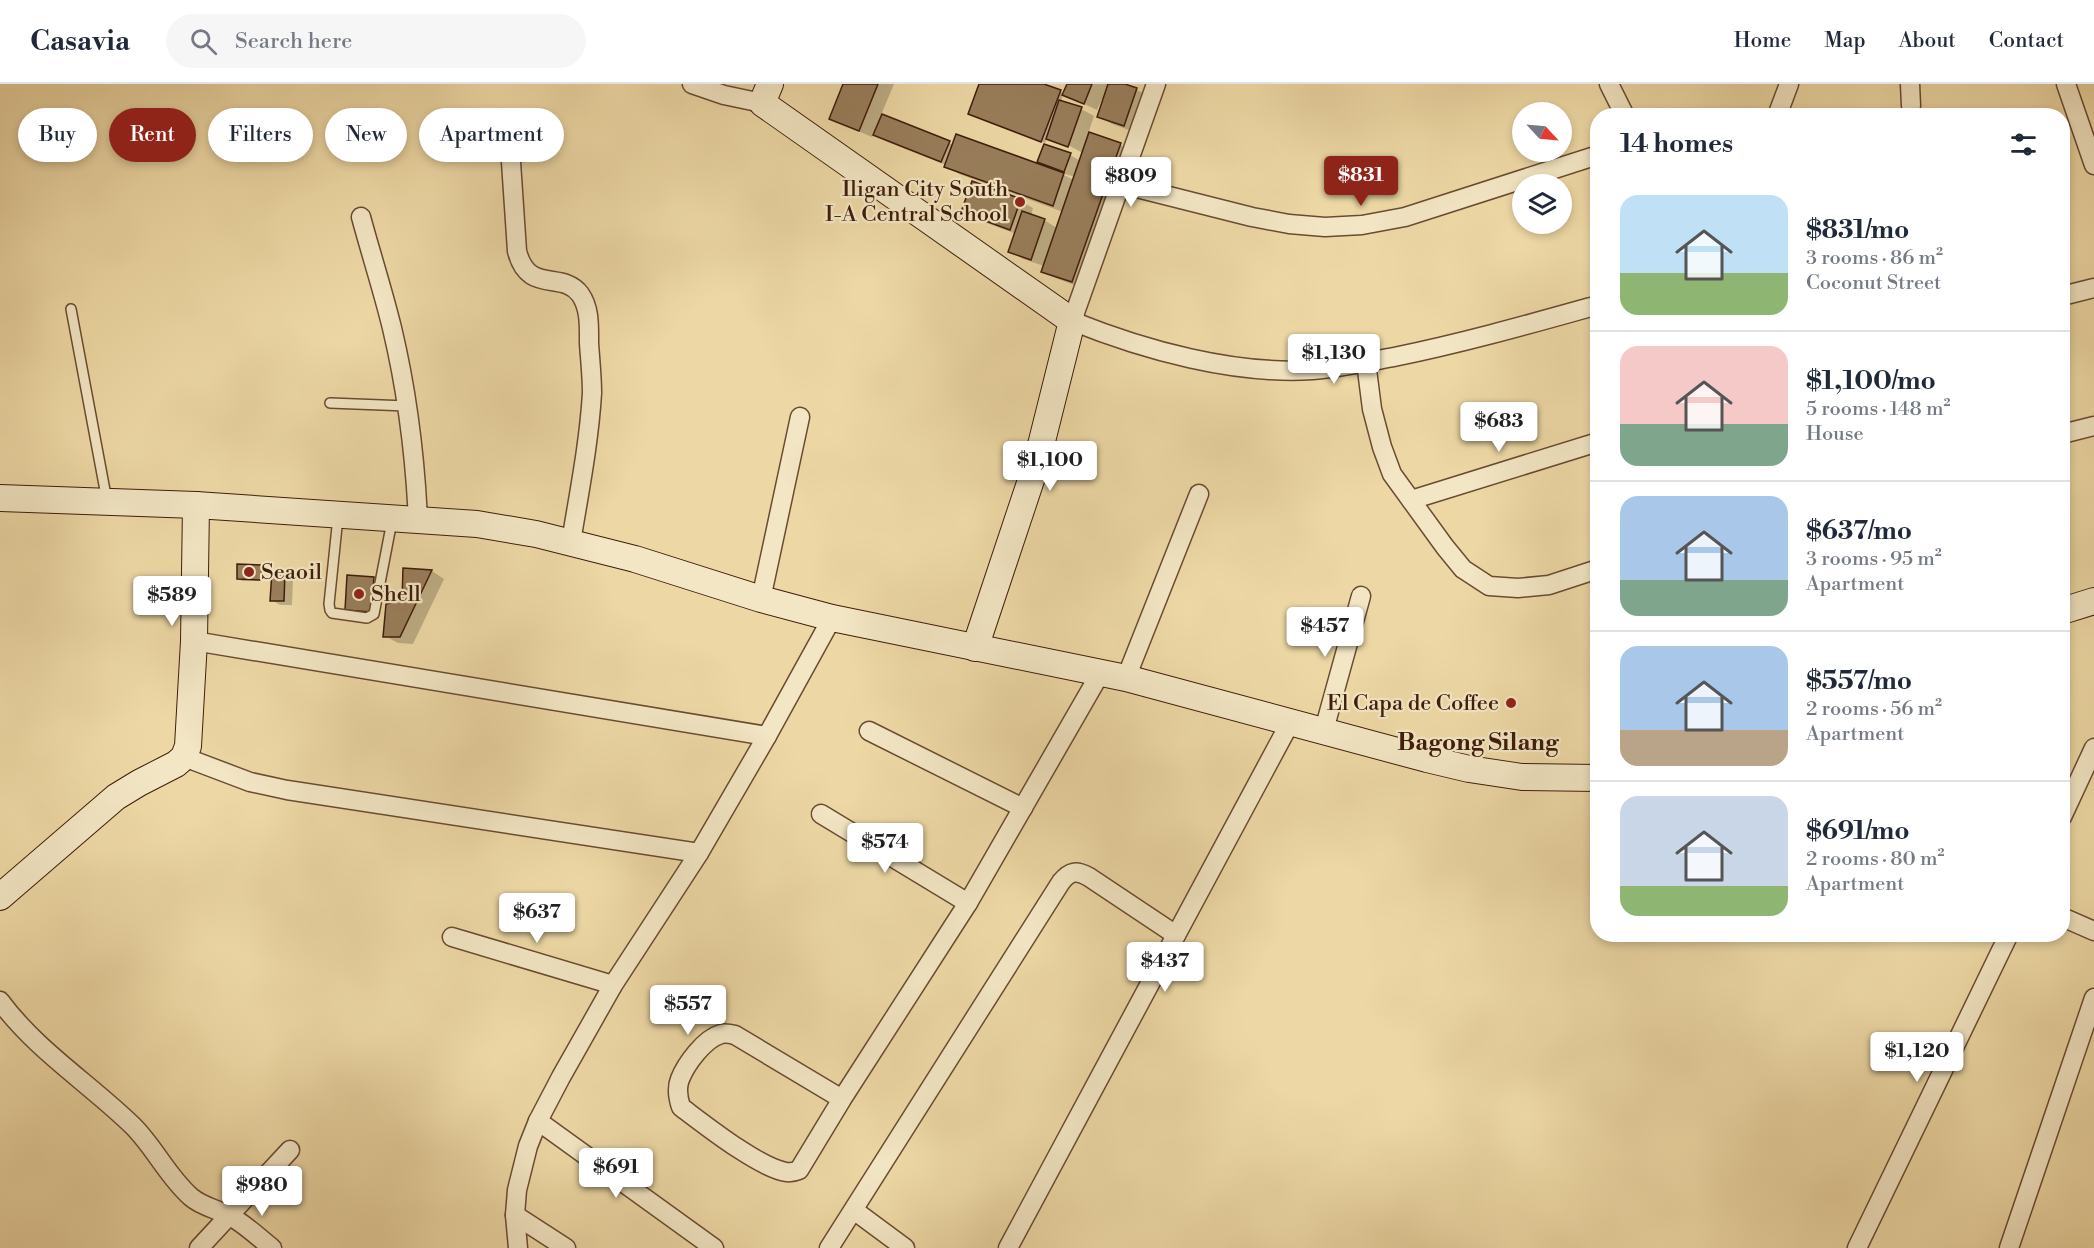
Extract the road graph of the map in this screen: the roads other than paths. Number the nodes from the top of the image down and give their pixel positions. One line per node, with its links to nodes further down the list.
1 (692, 84): 7 (street)
2 (1156, 84): 14 (street)
3 (1609, 84): 9 (street)
4 (1789, 84): 10 (street)
5 (1910, 84): 8 (street)
6 (2066, 84): 13 (street)
7 (766, 94): 20 (main road)
8 (1911, 106)
9 (1621, 108)
10 (1780, 108)
11 (1590, 158): 14 (street)
12 (511, 162): 36 (street)
13 (2094, 165)
14 (1121, 184): 20 (street)
15 (361, 217): 23 (street)
16 (2094, 288): 17 (street)
17 (2070, 294)
18 (1590, 307): 21 (street)
19 (71, 309): 31 (lane)
20 (1072, 321): 21 (street); 44 (main road)
21 (1366, 362): 30 (street)
22 (330, 403): 23 (lane)
23 (408, 406): 35 (street)
24 (800, 417): 39 (street)
25 (2094, 426): 26 (street)
26 (2070, 432)
27 (1590, 444): 30 (street)
28 (1199, 494): 46 (street)
29 (0, 498): 31 (main road)
30 (1411, 500): 37 (street)
31 (108, 502): 32 (main road)
32 (196, 505): 33 (main road); 43 (main road)
33 (338, 515): 34 (main road); 34 (lane)
34 (393, 519): 35 (main road)
35 (418, 520): 36 (main road)
36 (571, 542): 39 (main road)
37 (1590, 572)
38 (1361, 596): 48 (street)
39 (761, 599): 42 (main road)
40 (2094, 601): 41 (main road)
41 (2070, 608)
42 (832, 618): 44 (main road); 50 (street)
43 (194, 641): 50 (street); 52 (main road)
44 (975, 648): 45 (main road)
45 (1101, 672): 46 (main road); 55 (street)
46 (1126, 678): 47 (main road)
47 (1291, 722): 48 (main road); 62 (street)
48 (1324, 730): 53 (main road)
49 (869, 731): 55 (street)
50 (767, 736): 57 (street)
51 (2094, 748): 54 (street)
52 (184, 756): 57 (street); 58 (main road)
53 (1590, 778)
54 (2070, 800)
55 (1023, 808): 59 (street)
56 (821, 814): 59 (street)
57 (699, 852): 65 (street)
58 (1, 897)
59 (968, 903): 68 (street)
60 (2070, 920): 61 (street)
61 (2094, 931)
62 (1176, 935): 71 (street); 81 (street)
63 (452, 937): 65 (street)
64 (2005, 942): 82 (street)
65 (613, 985): 69 (street)
66 (2094, 998): 83 (street)
67 (0, 1001): 72 (street)
68 (842, 1099): 68 (street)
69 (538, 1121): 73 (street); 78 (street)
70 (290, 1150): 72 (street)
71 (855, 1210): 79 (street); 80 (street)
72 (230, 1215): 74 (street); 75 (street)
73 (516, 1215): 76 (street); 77 (street)
74 (200, 1248)
75 (272, 1248)
76 (519, 1248)
77 (566, 1248)
78 (714, 1248)
79 (830, 1248)
80 (905, 1248)
81 (1008, 1248)
82 (1857, 1248)
83 (2009, 1248)

